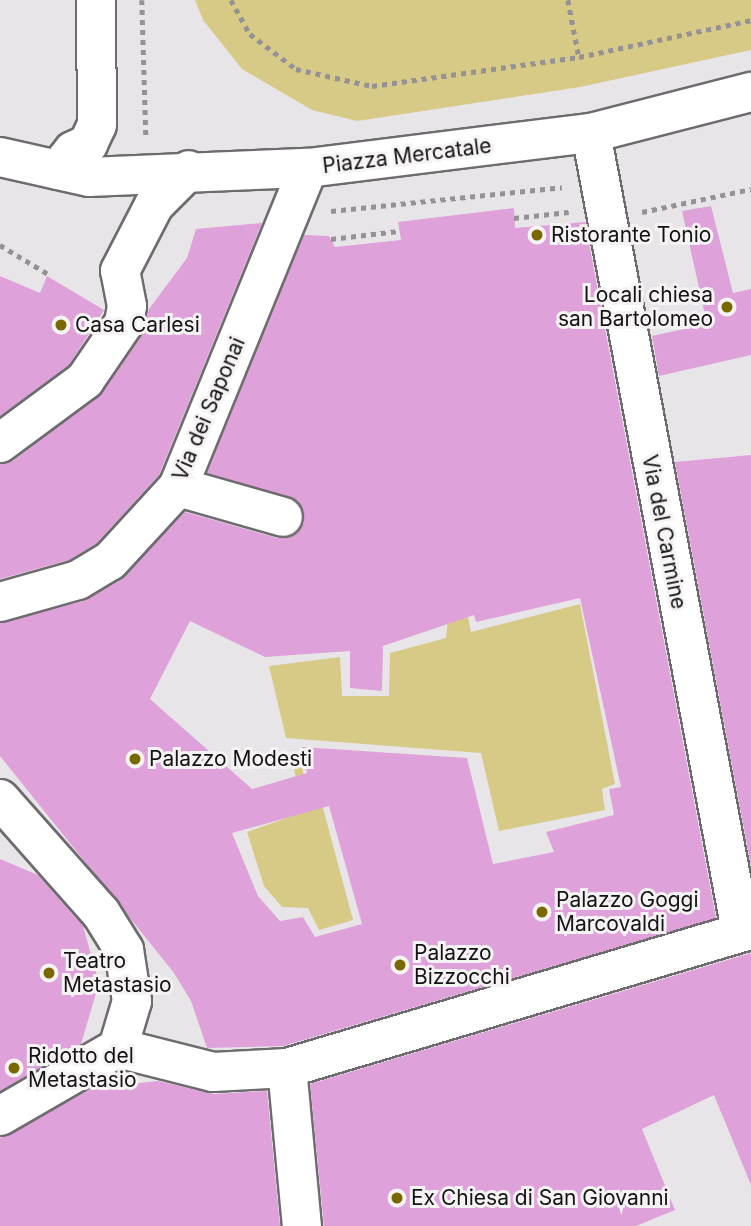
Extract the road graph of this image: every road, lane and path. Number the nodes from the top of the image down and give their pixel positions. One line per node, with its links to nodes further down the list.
1 (96, 0): 11 (street)
2 (142, 0): 13 (path)
3 (231, 0): 6 (path)
4 (568, 0): 6 (path)
5 (751, 20): 6 (path)
6 (579, 57)
7 (751, 92): 9 (street, Piazza Mercatale)
8 (0, 157): 11 (street, Piazza Mercatale)
9 (588, 159): 10 (street, Piazza Mercatale); 15 (path); 17 (street, Via del Carmine)
10 (308, 168): 12 (street, Piazza Mercatale); 15 (street, Via dei Saponai)
11 (58, 170): 13 (street, Piazza Mercatale)
12 (189, 170): 13 (street, Piazza Mercatale); 22 (street)
13 (147, 171)
14 (751, 189): 17 (path)
15 (293, 208): 23 (street, Via dei Saponai)
16 (514, 218): 17 (path)
17 (609, 218): 27 (street, Via del Carmine)
18 (399, 231): 19 (path)
19 (331, 239)
20 (0, 245): 21 (path)
21 (48, 274)
22 (0, 443)
23 (178, 487): 24 (street); 25 (street, Via dei Saponai)
24 (283, 517)
25 (0, 603)
26 (6, 817): 28 (street)
27 (746, 931): 29 (street)
28 (118, 1048): 29 (street); 30 (street)
29 (287, 1068): 31 (street)
30 (0, 1116)
31 (302, 1226)

